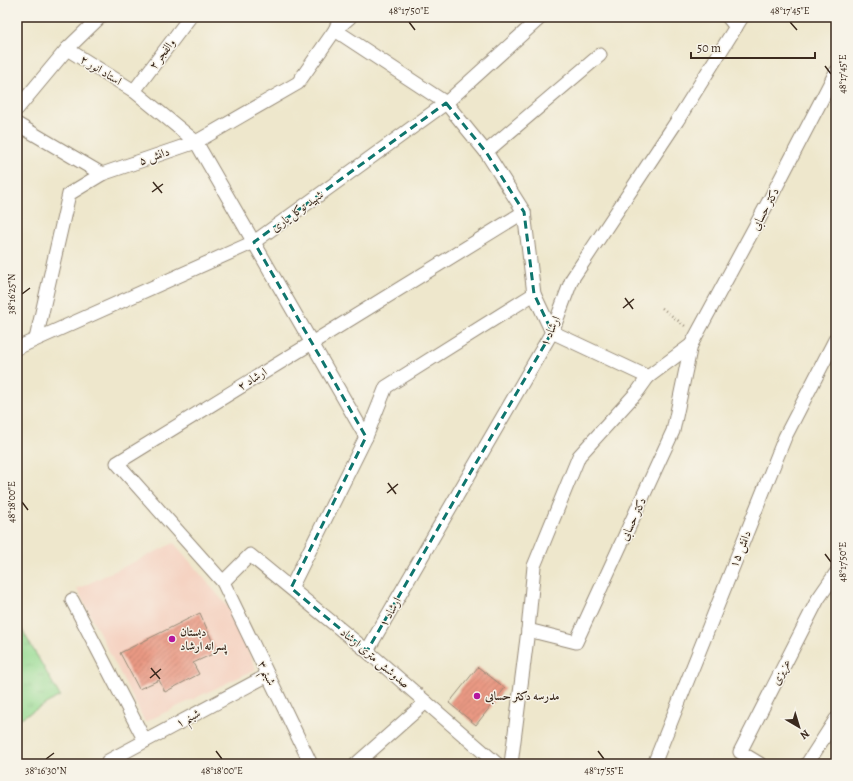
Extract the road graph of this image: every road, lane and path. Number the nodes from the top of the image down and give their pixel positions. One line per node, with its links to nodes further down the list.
1 (100, 17): 8 (street)
2 (190, 17): 11 (street, والفجر ۲)
3 (341, 17): 7 (street, دانش ۵)
4 (350, 17): 7 (street)
5 (541, 17): 12 (street, شهید توکل یاری)
6 (735, 20): 22 (street, ارشاد ۱)
7 (335, 30): 12 (street); 15 (street, دانش ۵)
8 (67, 49): 11 (street, استاد انور ۲); 13 (street, استاد انور ۲)
9 (600, 55): 16 (street)
10 (836, 72): 25 (street, دکتر حسابی)
11 (134, 91): 15 (street, استاد انور ۲)
12 (446, 103): 16 (street); 19 (street, شهید توکل یاری)
13 (17, 109)
14 (17, 124): 17 (street)
15 (196, 142): 17 (street, دانش ۵); 19 (street)
16 (486, 152): 18 (street)
17 (102, 174): 24 (street, دانش ۵)
18 (524, 212): 20 (street); 26 (street, ارشاد ۲)
19 (254, 242): 24 (street, شهید توکل یاری); 26 (street)
20 (534, 294): 22 (street); 29 (street)
21 (662, 308): 25 (path)
22 (552, 332): 28 (street); 35 (street, ارشاد ۱)
23 (836, 338): 46 (street, دانش ۱۵)
24 (36, 339): 27 (street, شهید توکل یاری)
25 (694, 340): 28 (street, دکتر حسابی); 34 (street, دکتر حسابی)
26 (312, 342): 29 (street); 31 (street, ارشاد ۲)
27 (17, 348)
28 (648, 377): 34 (street, دکتر حسابی)
29 (366, 437): 32 (street)
30 (836, 573): 47 (street, عزیزی)
31 (223, 582): 32 (street, صدوشش متری ارشاد); 36 (street, شبنم ۳)
32 (291, 588): 35 (street, صدوشش متری ارشاد)
33 (72, 600): 40 (street)
34 (528, 630): 45 (street, دکتر حسابی)
35 (367, 651): 37 (street, صدوشش متری ارشاد)
36 (268, 675): 40 (street, شبنم ۱); 42 (street, شبنم ۳)
37 (426, 702): 43 (street); 44 (street, صدوشش متری ارشاد)
38 (836, 719): 39 (street)
39 (831, 731): 48 (street)
40 (145, 741): 41 (street, شبنم ۱)
41 (109, 762)
42 (312, 764)
43 (356, 764)
44 (498, 764)
45 (511, 764)
46 (654, 764)
47 (760, 764)
48 (807, 764)

